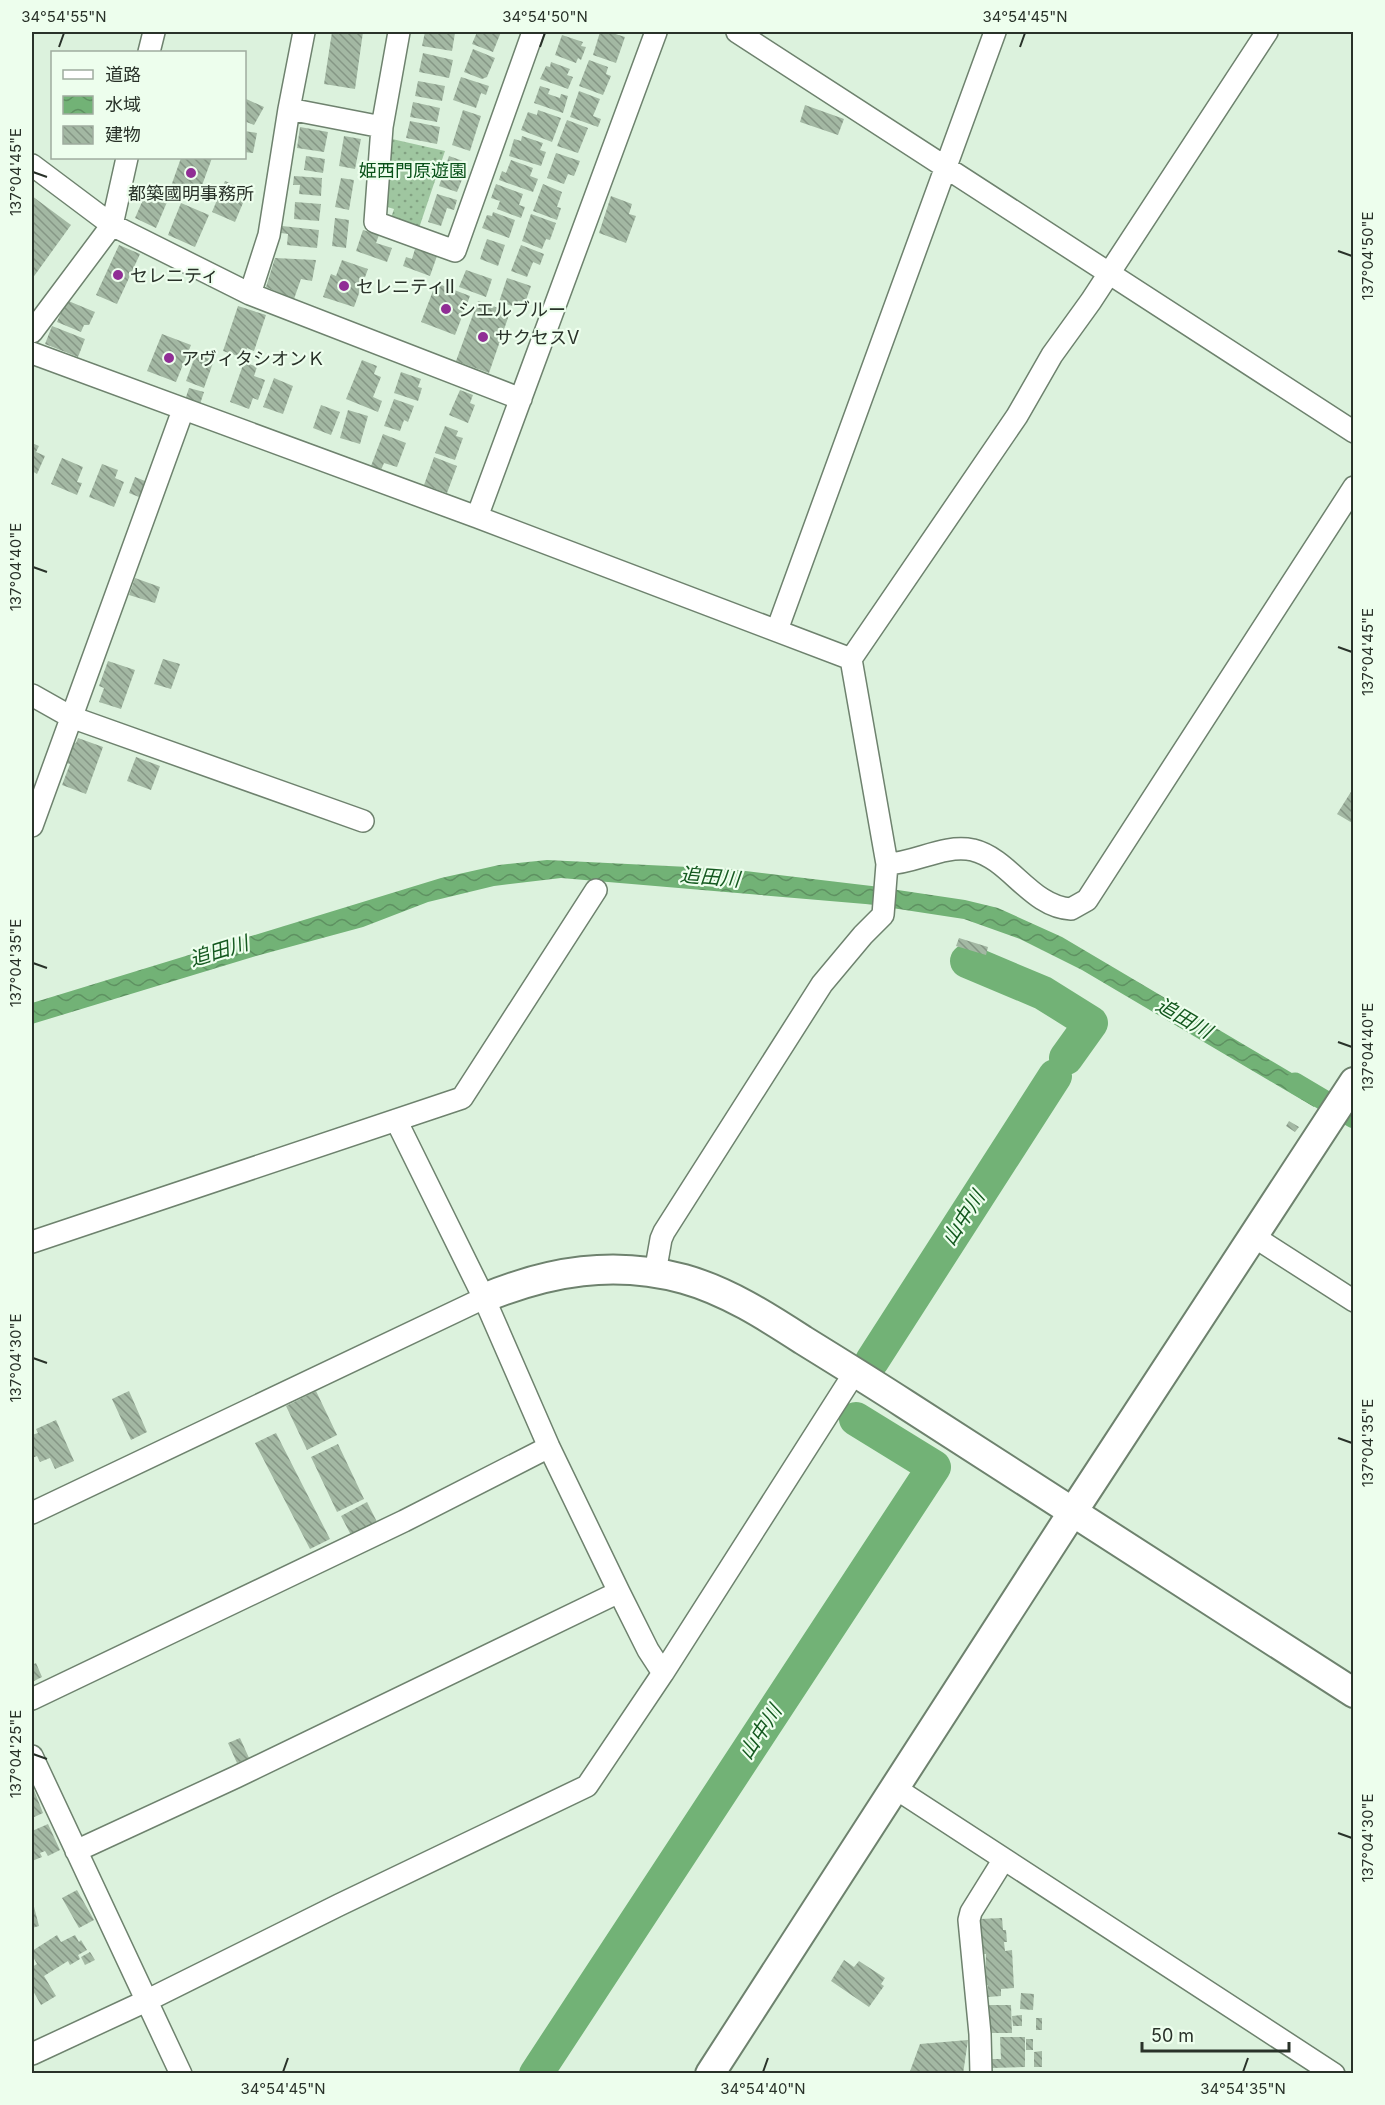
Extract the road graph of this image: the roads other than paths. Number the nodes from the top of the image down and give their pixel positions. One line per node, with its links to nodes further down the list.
1 (154, 32): 9 (street)
2 (304, 32): 10 (street)
3 (399, 32): 11 (street)
4 (533, 32): 11 (street)
5 (656, 32): 20 (street)
6 (737, 32): 14 (street)
7 (995, 32): 14 (street)
8 (1267, 32): 16 (street)
9 (149, 51)
10 (289, 109): 11 (street); 17 (street)
11 (382, 127)
12 (127, 159): 15 (street)
13 (32, 165): 15 (street)
14 (946, 167): 16 (street); 25 (street)
15 (112, 225): 17 (street); 18 (street)
16 (1109, 272): 22 (street); 26 (street)
17 (250, 294): 20 (street)
18 (32, 332)
19 (32, 353): 21 (street)
20 (521, 399): 24 (street)
21 (183, 410): 24 (street); 28 (street)
22 (1353, 432)
23 (1353, 487): 31 (street)
24 (477, 517): 25 (street)
25 (777, 630): 26 (street)
26 (851, 659): 31 (street)
27 (32, 695): 28 (street)
28 (71, 717): 29 (street); 30 (street)
29 (363, 821)
30 (32, 826)
31 (886, 864): 37 (street)
32 (596, 890): 34 (street)
33 (1340, 1103): 35 (street)
34 (396, 1120): 36 (street); 38 (street)
35 (1253, 1236): 39 (street); 42 (street)
36 (32, 1242)
37 (655, 1273): 38 (street); 40 (street)
38 (484, 1298): 41 (street); 43 (street)
39 (1353, 1301)
40 (855, 1372): 42 (street); 45 (street)
41 (549, 1447): 44 (street); 47 (street)
42 (1074, 1510): 46 (street); 49 (street)
43 (32, 1513)
44 (619, 1592): 45 (street); 50 (street)
45 (663, 1673): 52 (street)
46 (1353, 1693)
47 (32, 1699)
48 (32, 1756): 50 (street)
49 (895, 1788): 51 (street); 55 (street)
50 (76, 1851): 52 (street)
51 (1004, 1859): 56 (street); 57 (street)
52 (146, 2001): 53 (street); 54 (street)
53 (32, 2054)
54 (181, 2073)
55 (710, 2073)
56 (981, 2073)
57 (1334, 2073)

